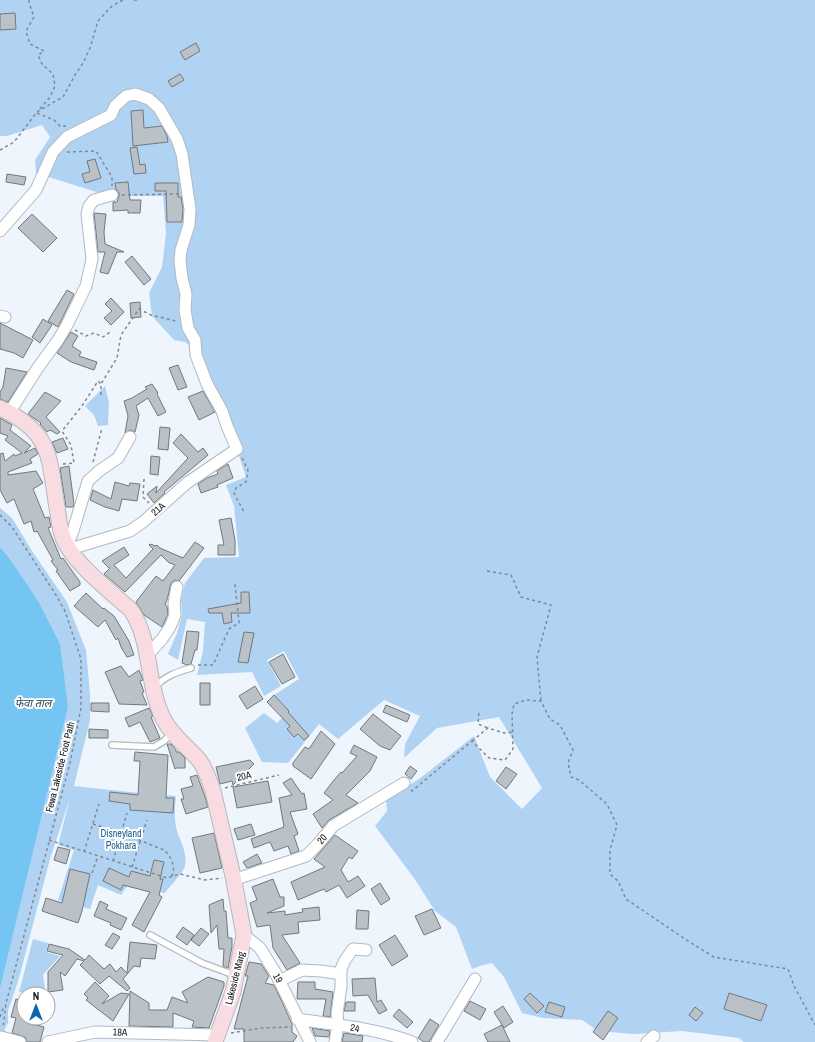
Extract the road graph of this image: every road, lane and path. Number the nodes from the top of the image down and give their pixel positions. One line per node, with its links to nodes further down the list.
1 (29, 0): 5 (path)
2 (123, 0): 5 (path)
3 (134, 0): 4 (path)
4 (138, 0)
5 (37, 112): 6 (path); 7 (path)
6 (73, 133): 8 (street); 9 (street)
7 (0, 150)
8 (53, 152): 10 (path); 11 (street)
9 (187, 194): 10 (path); 12 (street)
10 (112, 195): 13 (street)
11 (0, 231)
12 (187, 323): 15 (path); 20 (street)
13 (67, 325): 14 (path); 17 (street)
14 (110, 332)
15 (101, 384): 16 (path); 21 (path)
16 (101, 394)
17 (5, 410): 21 (main road)
18 (102, 428): 23 (path)
19 (130, 437): 23 (street)
20 (237, 449): 24 (street, 21A / 21A); 25 (path)
21 (51, 466): 27 (main road)
22 (144, 479): 24 (path)
23 (88, 481): 27 (street)
24 (156, 510): 27 (street, 21A / 21A)
25 (245, 514)
26 (0, 515): 49 (path, Fewa Lakeside Foot Path)
27 (68, 547): 31 (main road)
28 (487, 571): 34 (path)
29 (235, 584): 32 (path)
30 (177, 587): 31 (street)
31 (146, 657): 33 (main road)
32 (191, 668): 33 (lane)
33 (153, 690): 37 (main road)
34 (541, 701): 38 (path); 69 (path)
35 (479, 713): 36 (path)
36 (488, 728): 38 (path); 39 (path)
37 (172, 732): 40 (lane); 43 (main road)
38 (513, 732): 39 (path)
39 (472, 741): 42 (path)
40 (112, 745)
41 (279, 775): 43 (path, 20A / 20A)
42 (404, 783): 57 (street, 20 / 20)
43 (213, 791): 57 (main road)
44 (99, 804): 47 (path)
45 (127, 813): 48 (path)
46 (147, 820): 50 (path)
47 (93, 824): 48 (path); 51 (path)
48 (121, 833): 50 (path); 53 (path)
49 (49, 840): 51 (path); 65 (path, Fewa Lakeside Foot Path)
50 (140, 840): 54 (path); 56 (path)
51 (84, 852): 52 (path)
52 (98, 856): 53 (path); 55 (path)
53 (113, 861): 54 (path)
54 (132, 867): 56 (path)
55 (92, 873)
56 (168, 878): 57 (path)
57 (233, 878): 59 (main road)
58 (150, 935): 62 (lane)
59 (244, 935): 62 (main road, Lakeside Marg); 64 (street, 19)
60 (366, 950): 61 (street)
61 (341, 974): 64 (street); 68 (street)
62 (236, 976): 71 (main road, Lakeside Marg)
63 (475, 979): 77 (street)
64 (280, 981): 67 (street, 19)
65 (6, 1003): 66 (path); 70 (path, Fewa Lakeside Foot Path)
66 (0, 1018)
67 (299, 1023): 68 (street, 24 / 24); 71 (path); 74 (street, 19)
68 (338, 1025): 75 (street); 76 (street, 24 / 24)
69 (815, 1025)
70 (1, 1037): 72 (street)
71 (216, 1038): 73 (street, 18A)
72 (20, 1042)
73 (48, 1042)
74 (310, 1042)
75 (335, 1042)
76 (412, 1042)
77 (437, 1042)

